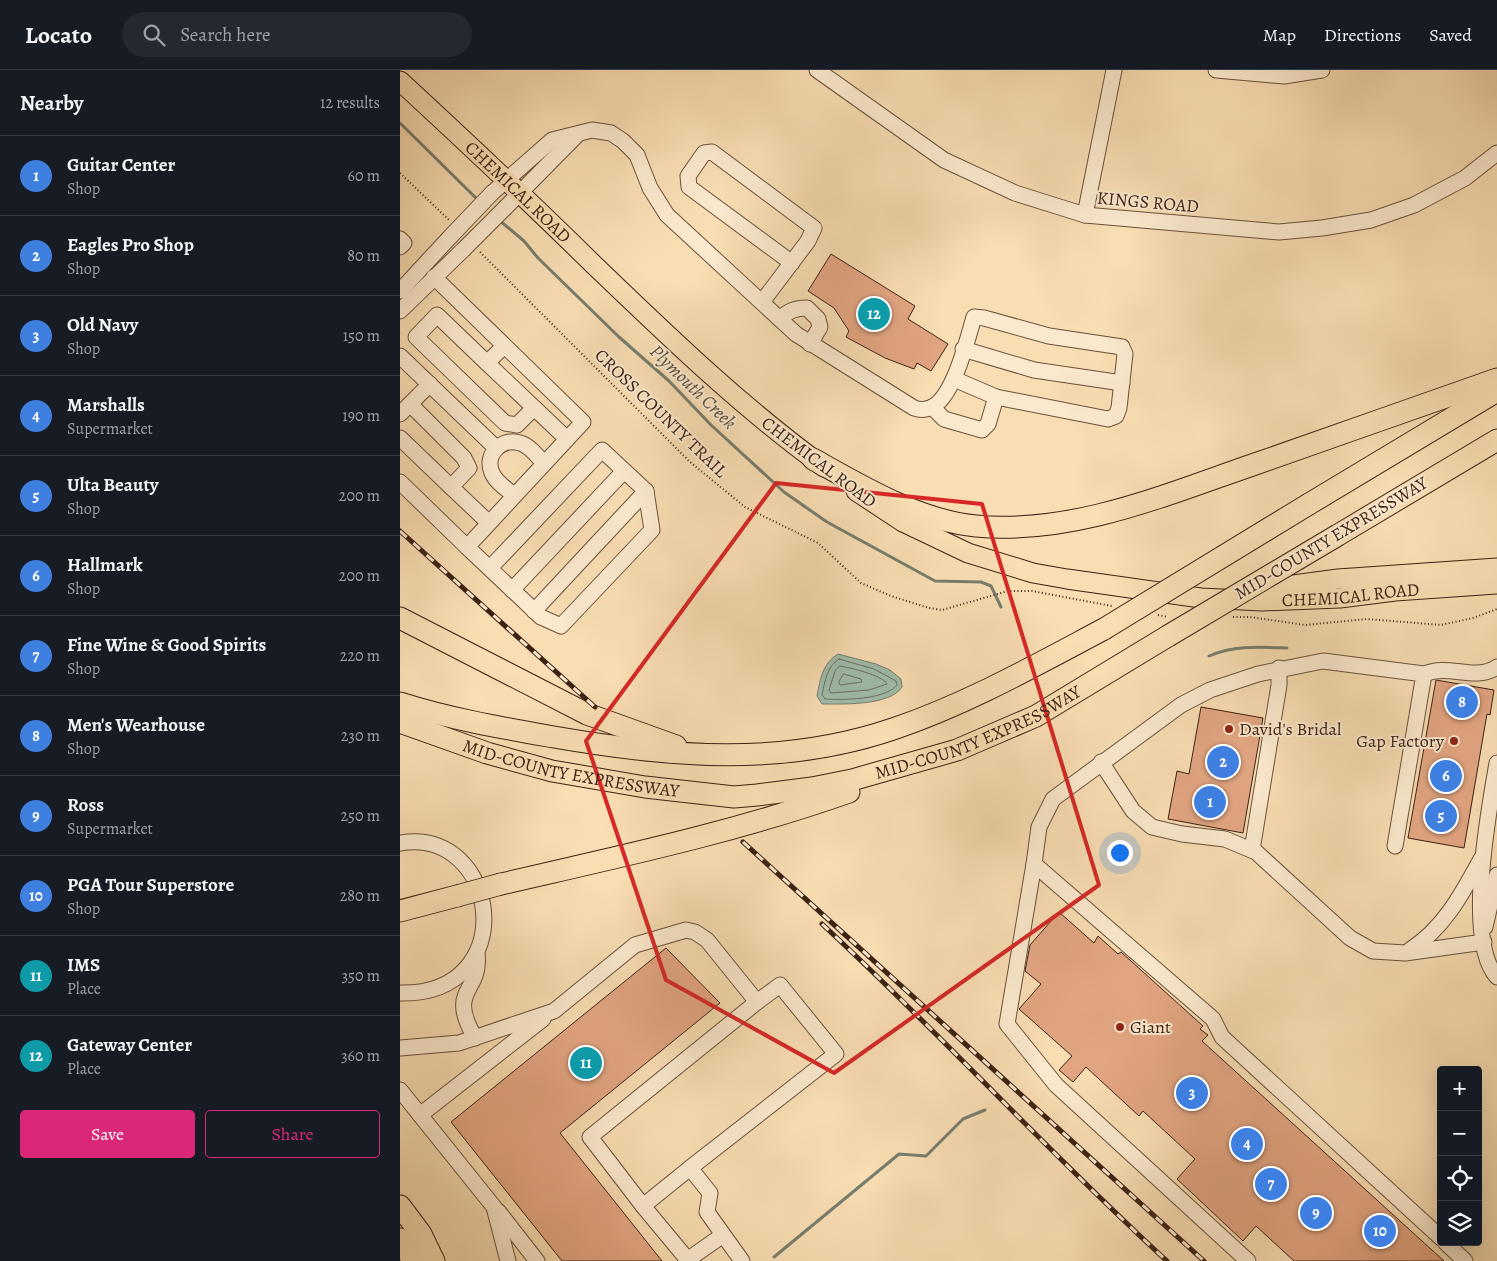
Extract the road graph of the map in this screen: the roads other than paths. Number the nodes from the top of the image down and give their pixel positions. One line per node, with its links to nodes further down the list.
1 (817, 70): 10 (street, KINGS ROAD)
2 (1114, 70): 10 (street)
3 (1216, 70): 4 (street)
4 (1322, 70)
5 (400, 81): 8 (main road, CHEMICAL ROAD)
6 (578, 134): 8 (street); 9 (street); 16 (street)
7 (1497, 153): 10 (street, KINGS ROAD)
8 (507, 180): 9 (main road, CHEMICAL ROAD); 15 (street, bridge)
9 (521, 194): 14 (street, bridge); 37 (main road, CHEMICAL ROAD)
10 (1085, 215)
11 (400, 239): 12 (street)
12 (400, 247)
13 (792, 263): 13 (street); 16 (street)
14 (434, 277): 17 (street); 20 (street)
15 (400, 291)
16 (762, 302): 18 (street)
17 (400, 311)
18 (780, 319): 19 (street); 19 (street)
19 (810, 344): 30 (street)
20 (504, 346): 23 (street); 34 (street)
21 (963, 349): 24 (street); 26 (street); 26 (street)
22 (400, 356): 27 (street)
23 (487, 363): 31 (street); 31 (street)
24 (954, 378): 29 (street); 30 (street)
25 (1497, 379): 37 (highway)
26 (1122, 383): 29 (street)
27 (430, 384): 32 (street); 36 (street)
28 (1497, 391): 58 (highway, MID-COUNTY EXPRESSWAY, bridge)
29 (996, 397): 30 (street)
30 (932, 407)
31 (534, 408): 34 (street)
32 (405, 409): 41 (street)
33 (400, 438): 41 (street)
34 (567, 439): 38 (street)
35 (1497, 440): 61 (highway, MID-COUNTY EXPRESSWAY, bridge)
36 (496, 448): 38 (street); 43 (street)
37 (813, 460): 49 (main road, CHEMICAL ROAD)
38 (544, 462): 43 (street)
39 (624, 471): 42 (street); 46 (street); 50 (street)
40 (400, 482): 45 (street)
41 (452, 487): 44 (street)
42 (646, 492): 51 (street); 51 (street)
43 (514, 495): 44 (street)
44 (489, 522): 45 (street)
45 (467, 547): 46 (street)
46 (490, 568): 50 (street)
47 (1497, 568): 49 (main road, CHEMICAL ROAD)
48 (1497, 584): 49 (main road, CHEMICAL ROAD)
49 (1116, 586)
50 (512, 590): 51 (street)
51 (534, 611)
52 (400, 618): 58 (highway)
53 (1497, 667): 55 (street)
54 (1279, 668): 55 (street); 59 (street); 64 (street)
55 (1424, 674): 63 (street)
56 (400, 703): 58 (highway, MID-COUNTY EXPRESSWAY)
57 (400, 722): 61 (highway, MID-COUNTY EXPRESSWAY)
58 (716, 756)
59 (1101, 762): 64 (street); 66 (street)
60 (1497, 762): 65 (street)
61 (906, 766): 68 (highway, bridge)
62 (400, 843): 72 (street)
63 (1395, 846)
64 (1252, 850): 73 (street)
65 (1485, 851): 71 (street); 73 (street)
66 (1034, 864): 87 (street); 98 (street)
67 (1497, 875): 71 (street)
68 (457, 896): 69 (highway); 70 (highway)
69 (400, 902)
70 (400, 911)
71 (1484, 938): 73 (street); 74 (street)
72 (477, 953): 75 (street); 78 (street)
73 (1405, 953)
74 (1497, 977)
75 (400, 993)
76 (757, 1002): 77 (street); 82 (street); 85 (street)
77 (554, 1011): 78 (street); 81 (street)
78 (475, 1038): 79 (street)
79 (400, 1048)
80 (400, 1090): 81 (street)
81 (420, 1116): 84 (street)
82 (690, 1168): 85 (street); 88 (street)
83 (400, 1206): 86 (highway)
84 (494, 1206): 95 (street); 96 (street)
85 (643, 1206): 91 (street)
86 (420, 1234): 93 (highway); 94 (highway)
87 (1437, 1234)
88 (723, 1235): 91 (street); 97 (street)
89 (400, 1239): 92 (highway)
90 (1449, 1246): 99 (street)
91 (687, 1260)
92 (413, 1261)
93 (430, 1261)
94 (434, 1261)
95 (508, 1261)
96 (537, 1261)
97 (742, 1261)
98 (1248, 1261)
99 (1465, 1261)

